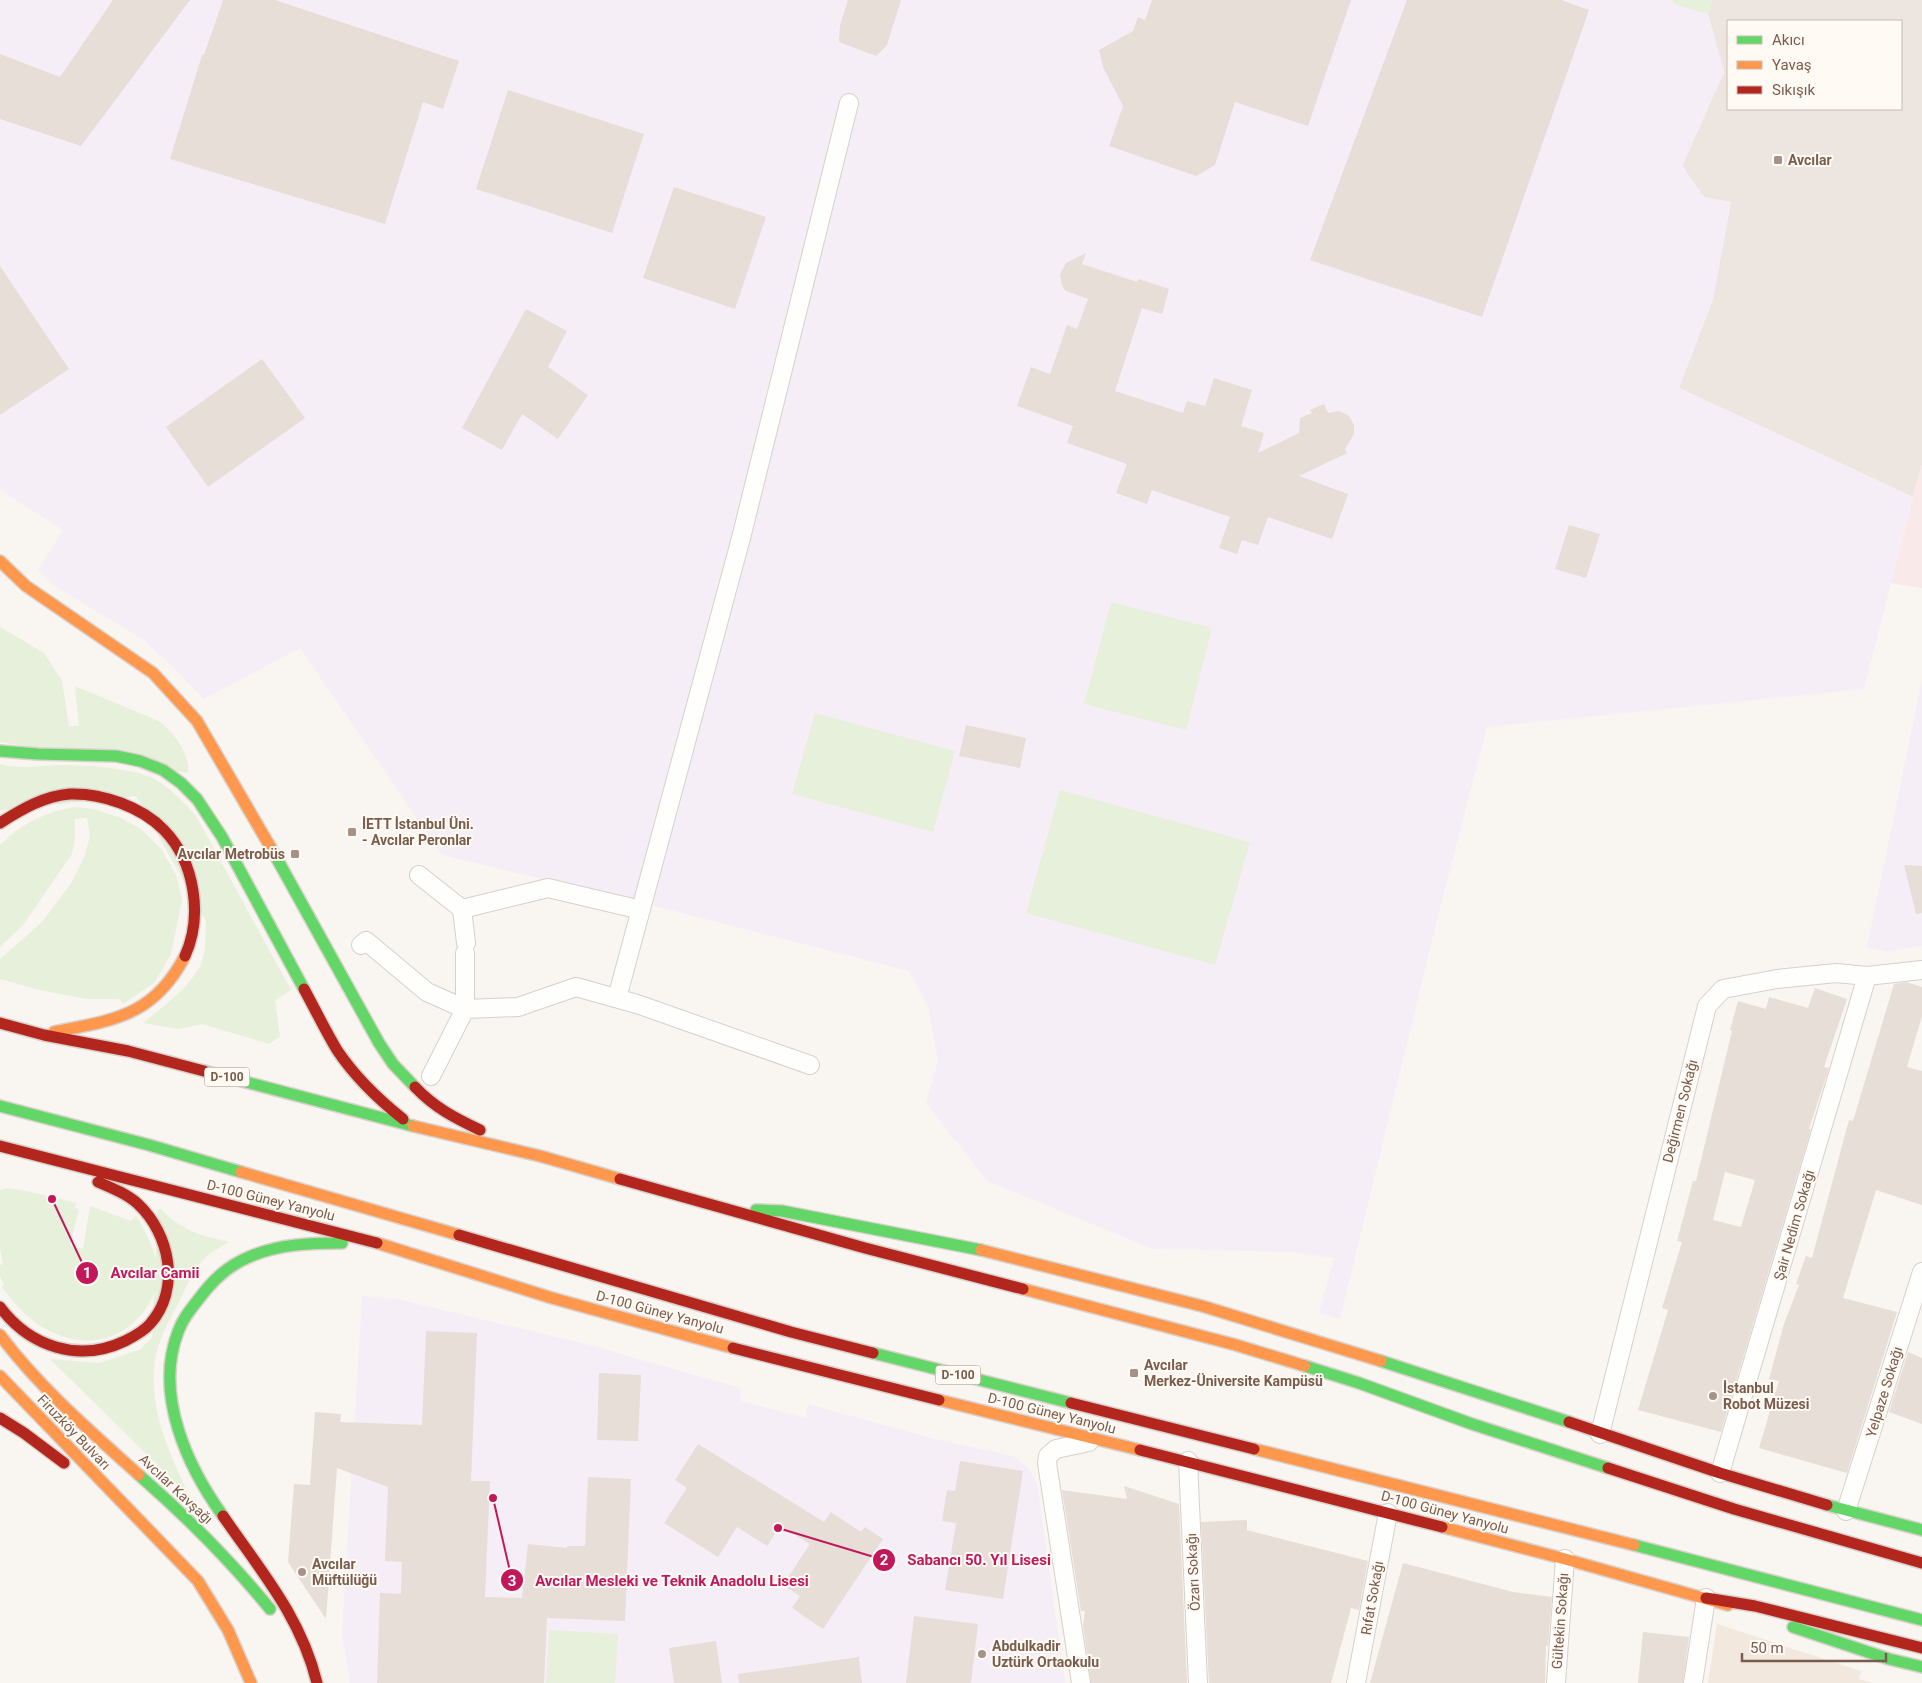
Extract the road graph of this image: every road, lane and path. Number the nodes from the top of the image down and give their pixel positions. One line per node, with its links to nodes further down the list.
1 (849, 104): 7 (street)
2 (0, 561): 20 (main road)
3 (0, 751): 18 (main road)
4 (0, 823): 14 (main road)
5 (419, 875): 6 (street)
6 (462, 909): 7 (street); 12 (street)
7 (641, 910): 11 (street)
8 (361, 945): 12 (street)
9 (1922, 970): 10 (street, Değirmen Sokağı)
10 (1867, 976): 29 (street, Değirmen Sokağı); 32 (street, Şair Nedim Sokağı)
11 (617, 998): 12 (street); 15 (street)
12 (465, 1009): 16 (street)
13 (0, 1023): 14 (main road, D-100)
14 (44, 1035): 18 (main road, D-100)
15 (810, 1066)
16 (431, 1076)
17 (0, 1106): 41 (main road, D-100)
18 (410, 1125): 20 (main road, D-100)
19 (0, 1146): 21 (main road, D-100 Güney Yanyolu)
20 (540, 1156): 22 (main road, D-100)
21 (66, 1163): 23 (main road, D-100 Güney Yanyolu); 25 (main road)
22 (724, 1208): 29 (main road); 38 (main road, D-100)
23 (381, 1244): 30 (main road, D-100 Güney Yanyolu); 47 (main road)
24 (1922, 1272): 34 (street, Yelpaze Sokağı)
25 (0, 1307)
26 (0, 1335): 40 (main road, Avcılar Kavşağı)
27 (0, 1376): 33 (main road, Firuzköy Bulvarı)
28 (0, 1418): 33 (main road)
29 (1600, 1434): 32 (main road)
30 (1098, 1440): 31 (main road, D-100 Güney Yanyolu); 48 (street)
31 (1188, 1462): 35 (main road, D-100 Güney Yanyolu); 49 (street, Özarı Sokağı)
32 (1720, 1473): 34 (main road)
33 (128, 1509): 45 (main road)
34 (1846, 1511): 36 (main road)
35 (1388, 1513): 37 (main road, D-100 Güney Yanyolu); 50 (street, Rıfat Sokağı)
36 (1922, 1530)
37 (1564, 1559): 39 (main road, D-100 Güney Yanyolu); 51 (street, Gültekin Sokağı)
38 (1922, 1563)
39 (1706, 1598): 43 (main road); 44 (main road, D-100 Güney Yanyolu); 52 (street)
40 (276, 1618)
41 (1922, 1620)
42 (293, 1646): 46 (main road)
43 (1922, 1648)
44 (1922, 1667)
45 (251, 1683)
46 (308, 1683)
47 (317, 1683)
48 (1081, 1683)
49 (1198, 1683)
50 (1356, 1683)
51 (1556, 1683)
52 (1693, 1683)

